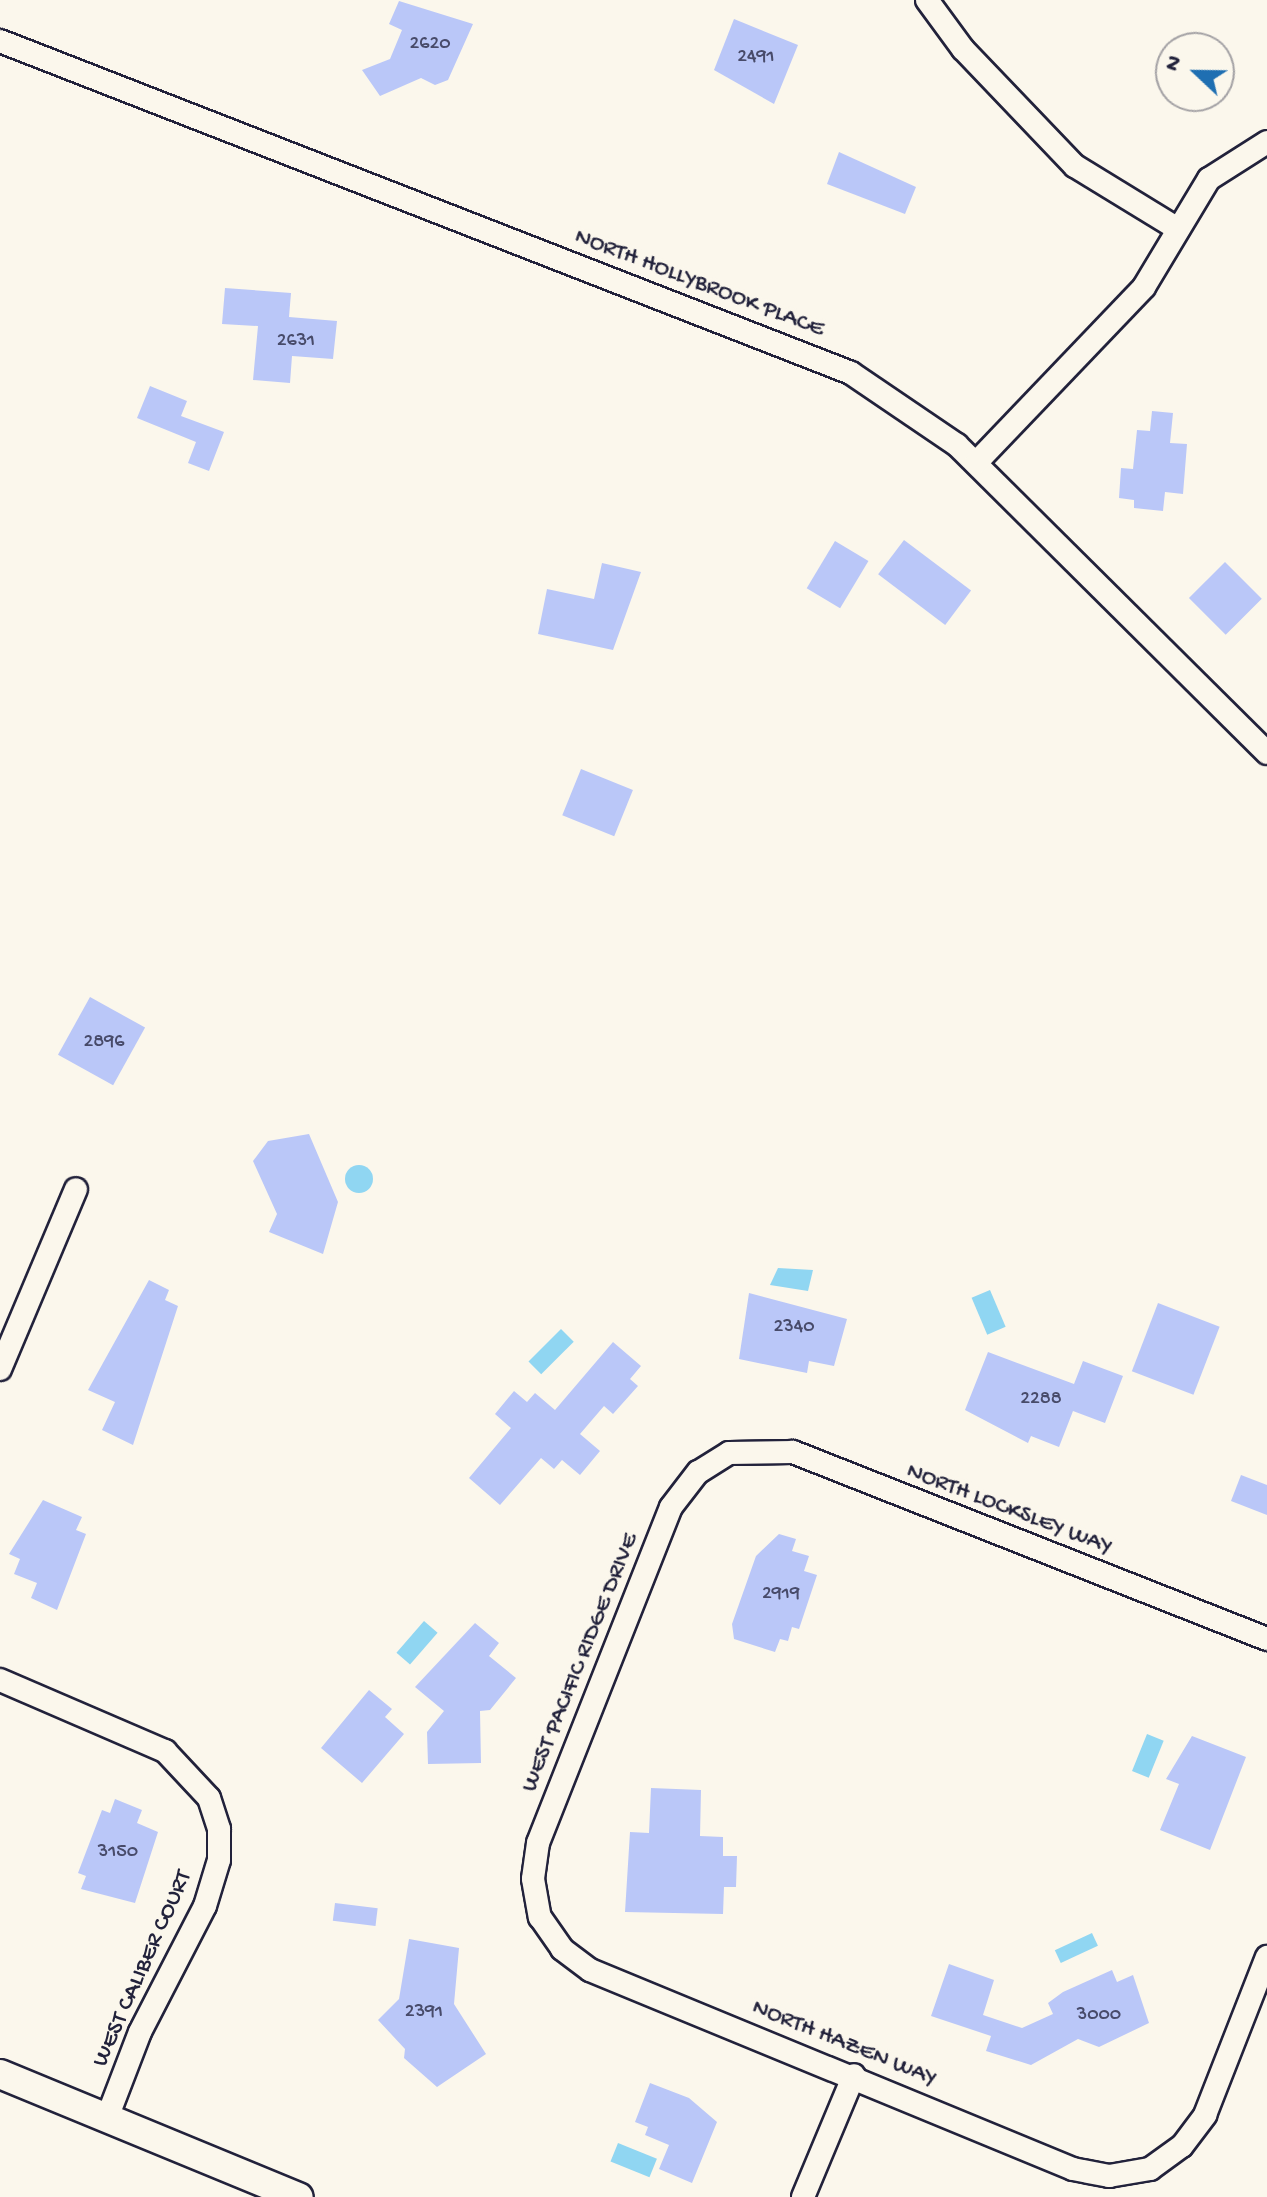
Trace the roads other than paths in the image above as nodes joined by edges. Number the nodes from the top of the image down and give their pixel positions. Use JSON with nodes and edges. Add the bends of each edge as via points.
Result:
{"nodes":[{"id":1,"x":927,"y":0,"type":"edge"},
{"id":2,"x":0,"y":41,"type":"edge"},
{"id":3,"x":1267,"y":142,"type":"edge"},
{"id":4,"x":1178,"y":229,"type":"junction"},
{"id":5,"x":976,"y":463,"type":"junction"},
{"id":6,"x":1267,"y":753,"type":"edge"},
{"id":7,"x":76,"y":1189,"type":"dead end"},
{"id":8,"x":0,"y":1369,"type":"edge"},
{"id":9,"x":729,"y":1453,"type":"joint"},
{"id":10,"x":1267,"y":1639,"type":"edge"},
{"id":11,"x":0,"y":1680,"type":"edge"},
{"id":12,"x":540,"y":1917,"type":"joint"},
{"id":13,"x":1267,"y":1957,"type":"edge"},
{"id":14,"x":0,"y":2074,"type":"edge"},
{"id":15,"x":854,"y":2075,"type":"junction"},
{"id":16,"x":107,"y":2118,"type":"junction"},
{"id":17,"x":299,"y":2197,"type":"edge"},
{"id":18,"x":803,"y":2197,"type":"edge"}],
"edges":[{"from":1,"to":4,"type":"street","via":[[1075,166]]},
{"from":2,"to":5,"type":"street","name":"NORTH HOLLYBROOK PLACE","via":[[803,352],[896,399]]},
{"from":3,"to":4,"type":"street","via":[[1209,179]]},
{"from":4,"to":5,"type":"street","via":[[1144,287]]},
{"from":5,"to":6,"type":"street","name":"NORTH HOLLYBROOK PLACE"},
{"from":7,"to":8,"type":"street"},
{"from":9,"to":10,"type":"street","name":"NORTH LOCKSLEY WAY","via":[[793,1452]]},
{"from":9,"to":12,"type":"street","name":"WEST PACIFIC RIDGE DRIVE","via":[[698,1472],[671,1507],[538,1843],[533,1879]]},
{"from":11,"to":16,"type":"street","name":"WEST CALIBER COURT","via":[[165,1751],[202,1789],[219,1829],[219,1860],[205,1906],[140,2032]]},
{"from":12,"to":15,"type":"street","name":"NORTH HAZEN WAY","via":[[562,1949],[590,1970]]},
{"from":13,"to":15,"type":"street","name":"NORTH HAZEN WAY","via":[[1205,2115],[1182,2146],[1150,2169],[1109,2176],[1073,2169]]},
{"from":14,"to":16,"type":"street"},
{"from":15,"to":18,"type":"street"},
{"from":16,"to":17,"type":"street"}]}
